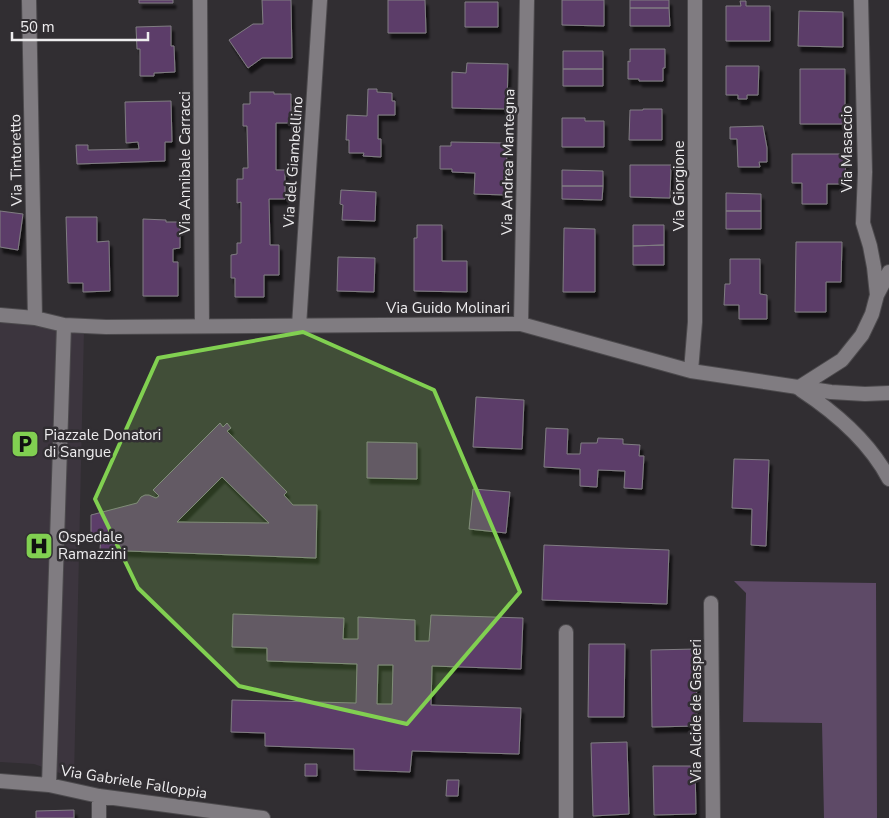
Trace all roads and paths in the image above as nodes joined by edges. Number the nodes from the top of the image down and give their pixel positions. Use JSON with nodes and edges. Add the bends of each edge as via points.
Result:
{"nodes":[{"id":1,"x":28,"y":0,"type":"edge"},
{"id":2,"x":200,"y":0,"type":"edge"},
{"id":3,"x":320,"y":0,"type":"edge"},
{"id":4,"x":527,"y":0,"type":"edge"},
{"id":5,"x":695,"y":0,"type":"edge"},
{"id":6,"x":861,"y":0,"type":"edge"},
{"id":7,"x":889,"y":272,"type":"edge"},
{"id":8,"x":877,"y":295,"type":"junction"},
{"id":9,"x":0,"y":315,"type":"edge"},
{"id":10,"x":35,"y":318,"type":"junction"},
{"id":11,"x":521,"y":324,"type":"junction"},
{"id":12,"x":64,"y":325,"type":"junction"},
{"id":13,"x":202,"y":326,"type":"junction"},
{"id":14,"x":299,"y":326,"type":"junction"},
{"id":15,"x":691,"y":371,"type":"junction"},
{"id":16,"x":798,"y":388,"type":"junction"},
{"id":17,"x":889,"y":392,"type":"edge"},
{"id":18,"x":889,"y":479,"type":"edge"},
{"id":19,"x":711,"y":603,"type":"dead end"},
{"id":20,"x":566,"y":632,"type":"dead end"},
{"id":21,"x":0,"y":781,"type":"edge"},
{"id":22,"x":50,"y":785,"type":"junction"},
{"id":23,"x":99,"y":796,"type":"junction"},
{"id":24,"x":99,"y":818,"type":"edge"},
{"id":25,"x":257,"y":818,"type":"edge"},
{"id":26,"x":566,"y":818,"type":"edge"},
{"id":27,"x":712,"y":818,"type":"edge"}],
"edges":[{"from":1,"to":10,"type":"street","name":"Via Tintoretto"},
{"from":2,"to":13,"type":"street","name":"Via Annibale Carracci"},
{"from":3,"to":14,"type":"street","name":"Via del Giambellino"},
{"from":4,"to":11,"type":"street","name":"Via Andrea Mantegna"},
{"from":5,"to":15,"type":"street","name":"Via Giorgione","via":[[695,322]]},
{"from":6,"to":8,"type":"street","name":"Via Masaccio","via":[[865,172],[862,223],[870,246]]},
{"from":7,"to":8,"type":"street"},
{"from":8,"to":16,"type":"street","via":[[862,335],[842,360]]},
{"from":9,"to":10,"type":"street","name":"Via Guido Molinari"},
{"from":10,"to":12,"type":"street","name":"Via Guido Molinari"},
{"from":11,"to":14,"type":"street","name":"Via Guido Molinari"},
{"from":11,"to":15,"type":"street","name":"Via Guido Molinari"},
{"from":12,"to":13,"type":"street","name":"Via Guido Molinari"},
{"from":12,"to":22,"type":"street"},
{"from":13,"to":14,"type":"street","name":"Via Guido Molinari"},
{"from":15,"to":16,"type":"street","name":"Via Guido Molinari"},
{"from":16,"to":17,"type":"street","name":"Via Guido Molinari","via":[[865,394]]},
{"from":16,"to":18,"type":"street","via":[[852,430],[873,453]]},
{"from":19,"to":27,"type":"street","name":"Via Alcide de Gasperi"},
{"from":20,"to":26,"type":"street"},
{"from":21,"to":22,"type":"street","name":"Via Gabriele Falloppia"},
{"from":22,"to":23,"type":"street","name":"Via Gabriele Falloppia"},
{"from":23,"to":24,"type":"street"},
{"from":23,"to":25,"type":"street","name":"Via Gabriele Falloppia"}]}
